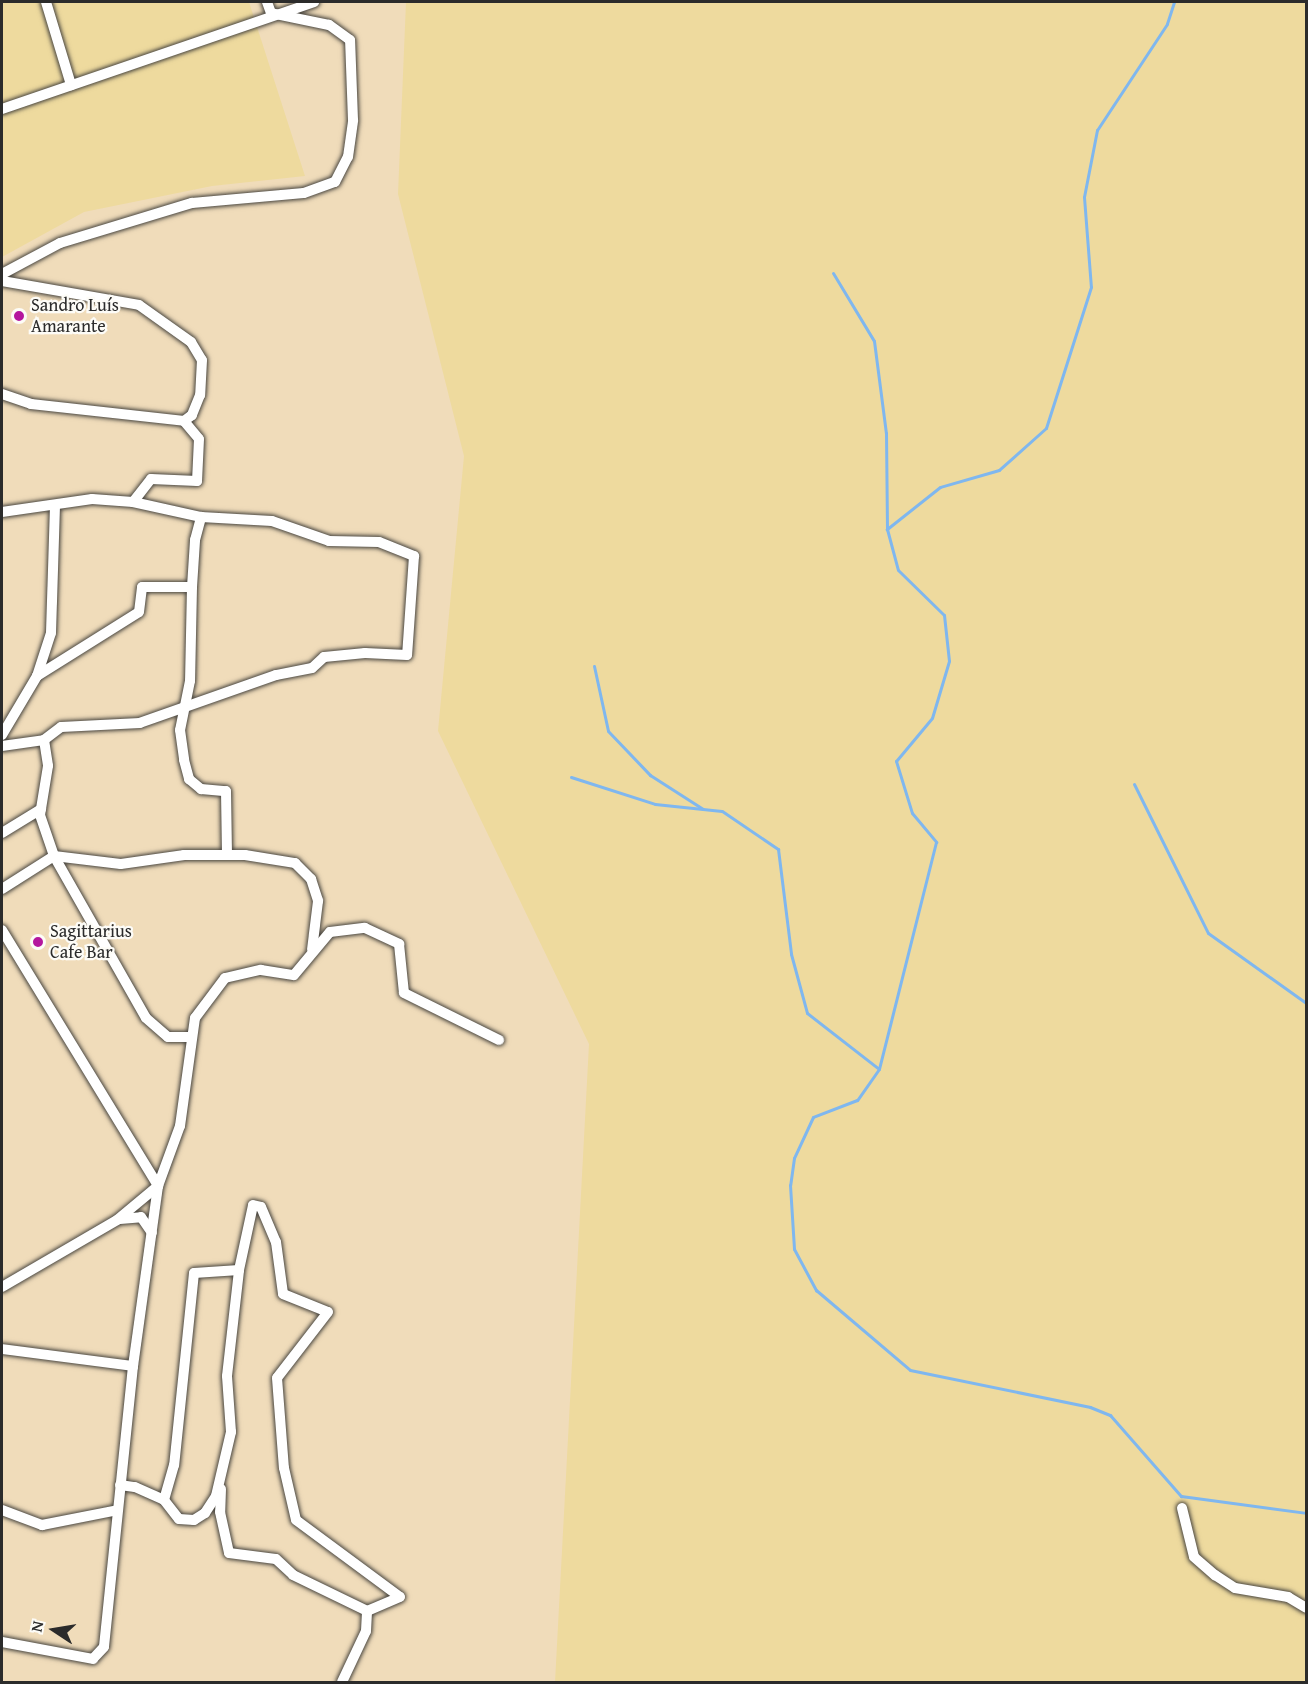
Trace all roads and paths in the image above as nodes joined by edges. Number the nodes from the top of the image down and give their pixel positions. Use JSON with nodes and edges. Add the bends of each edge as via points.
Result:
{"nodes":[{"id":1,"x":46,"y":2,"type":"edge"},
{"id":2,"x":267,"y":2,"type":"edge"},
{"id":3,"x":314,"y":2,"type":"edge"},
{"id":4,"x":272,"y":13,"type":"junction"},
{"id":5,"x":71,"y":85,"type":"junction"},
{"id":6,"x":2,"y":109,"type":"edge"},
{"id":7,"x":2,"y":274,"type":"edge"},
{"id":8,"x":2,"y":281,"type":"edge"},
{"id":9,"x":2,"y":394,"type":"edge"},
{"id":10,"x":184,"y":420,"type":"junction"},
{"id":11,"x":133,"y":502,"type":"junction"},
{"id":12,"x":55,"y":507,"type":"junction"},
{"id":13,"x":2,"y":512,"type":"edge"},
{"id":14,"x":201,"y":517,"type":"junction"},
{"id":15,"x":192,"y":587,"type":"junction"},
{"id":16,"x":37,"y":676,"type":"junction"},
{"id":17,"x":182,"y":709,"type":"junction"},
{"id":18,"x":2,"y":735,"type":"edge"},
{"id":19,"x":44,"y":740,"type":"junction"},
{"id":20,"x":2,"y":746,"type":"edge"},
{"id":21,"x":41,"y":809,"type":"junction"},
{"id":22,"x":2,"y":833,"type":"edge"},
{"id":23,"x":226,"y":855,"type":"junction"},
{"id":24,"x":54,"y":856,"type":"junction"},
{"id":25,"x":2,"y":889,"type":"edge"},
{"id":26,"x":2,"y":930,"type":"edge"},
{"id":27,"x":312,"y":950,"type":"junction"},
{"id":28,"x":192,"y":1036,"type":"junction"},
{"id":29,"x":499,"y":1040,"type":"dead end"},
{"id":30,"x":158,"y":1186,"type":"junction"},
{"id":31,"x":117,"y":1220,"type":"junction"},
{"id":32,"x":152,"y":1233,"type":"junction"},
{"id":33,"x":239,"y":1270,"type":"junction"},
{"id":34,"x":2,"y":1287,"type":"edge"},
{"id":35,"x":2,"y":1349,"type":"edge"},
{"id":36,"x":133,"y":1366,"type":"junction"},
{"id":37,"x":221,"y":1480,"type":"junction"},
{"id":38,"x":120,"y":1485,"type":"junction"},
{"id":39,"x":164,"y":1500,"type":"junction"},
{"id":40,"x":1182,"y":1508,"type":"dead end"},
{"id":41,"x":2,"y":1510,"type":"edge"},
{"id":42,"x":118,"y":1510,"type":"junction"},
{"id":43,"x":1306,"y":1608,"type":"edge"},
{"id":44,"x":367,"y":1611,"type":"junction"},
{"id":45,"x":2,"y":1642,"type":"edge"},
{"id":46,"x":342,"y":1683,"type":"edge"}],
"edges":[{"from":1,"to":5,"type":"street"},
{"from":2,"to":4,"type":"street"},
{"from":3,"to":4,"type":"street"},
{"from":4,"to":5,"type":"street"},
{"from":4,"to":7,"type":"street","via":[[329,26],[350,40],[353,120],[348,157],[334,182],[304,193],[192,202],[60,243]]},
{"from":5,"to":6,"type":"street"},
{"from":8,"to":10,"type":"street","via":[[139,305],[191,342],[202,360],[200,395],[192,415]]},
{"from":9,"to":10,"type":"street","via":[[31,404]]},
{"from":10,"to":11,"type":"street","via":[[199,439],[197,481],[151,479]]},
{"from":11,"to":12,"type":"street","via":[[92,499]]},
{"from":11,"to":14,"type":"street"},
{"from":12,"to":13,"type":"street"},
{"from":12,"to":16,"type":"street","via":[[51,633]]},
{"from":14,"to":15,"type":"street","via":[[195,540]]},
{"from":14,"to":17,"type":"street","via":[[272,521],[329,541],[379,542],[414,556],[406,655],[324,657],[312,668],[276,675]]},
{"from":15,"to":16,"type":"street","via":[[142,588],[139,612]]},
{"from":15,"to":17,"type":"street","via":[[190,681]]},
{"from":16,"to":18,"type":"street"},
{"from":17,"to":19,"type":"street","via":[[140,723],[61,727]]},
{"from":17,"to":23,"type":"street","via":[[180,730],[189,779],[201,789],[226,791]]},
{"from":19,"to":20,"type":"street"},
{"from":19,"to":21,"type":"street","via":[[48,766]]},
{"from":21,"to":22,"type":"street"},
{"from":21,"to":24,"type":"street"},
{"from":23,"to":24,"type":"street","via":[[184,855],[122,864]]},
{"from":23,"to":27,"type":"street","via":[[295,863],[311,879],[318,901]]},
{"from":24,"to":25,"type":"street"},
{"from":24,"to":28,"type":"street","via":[[146,1018],[168,1037]]},
{"from":26,"to":30,"type":"street"},
{"from":27,"to":28,"type":"street","via":[[294,975],[261,970],[225,978],[195,1018]]},
{"from":27,"to":29,"type":"street","via":[[330,932],[364,928],[399,944],[404,993]]},
{"from":28,"to":30,"type":"street","via":[[180,1126]]},
{"from":30,"to":31,"type":"street"},
{"from":30,"to":32,"type":"street"},
{"from":31,"to":32,"type":"street","via":[[132,1215],[141,1217]]},
{"from":31,"to":34,"type":"street"},
{"from":32,"to":36,"type":"street"},
{"from":33,"to":37,"type":"street","via":[[227,1376],[231,1431]]},
{"from":33,"to":39,"type":"street","via":[[194,1273],[174,1465]]},
{"from":33,"to":44,"type":"street","via":[[253,1205],[261,1207],[276,1242],[283,1294],[328,1312],[277,1378],[284,1468],[296,1520],[400,1597]]},
{"from":35,"to":36,"type":"street"},
{"from":36,"to":38,"type":"street"},
{"from":37,"to":39,"type":"street","via":[[205,1513],[194,1520],[179,1519]]},
{"from":37,"to":44,"type":"street","via":[[220,1512],[229,1553],[276,1559],[293,1575]]},
{"from":38,"to":39,"type":"street"},
{"from":38,"to":42,"type":"street"},
{"from":40,"to":43,"type":"street","via":[[1194,1557],[1215,1575],[1235,1588],[1288,1597]]},
{"from":41,"to":42,"type":"street","via":[[42,1525]]},
{"from":42,"to":45,"type":"street","via":[[108,1619],[100,1655],[93,1659]]},
{"from":44,"to":46,"type":"street","via":[[366,1631]]}]}
